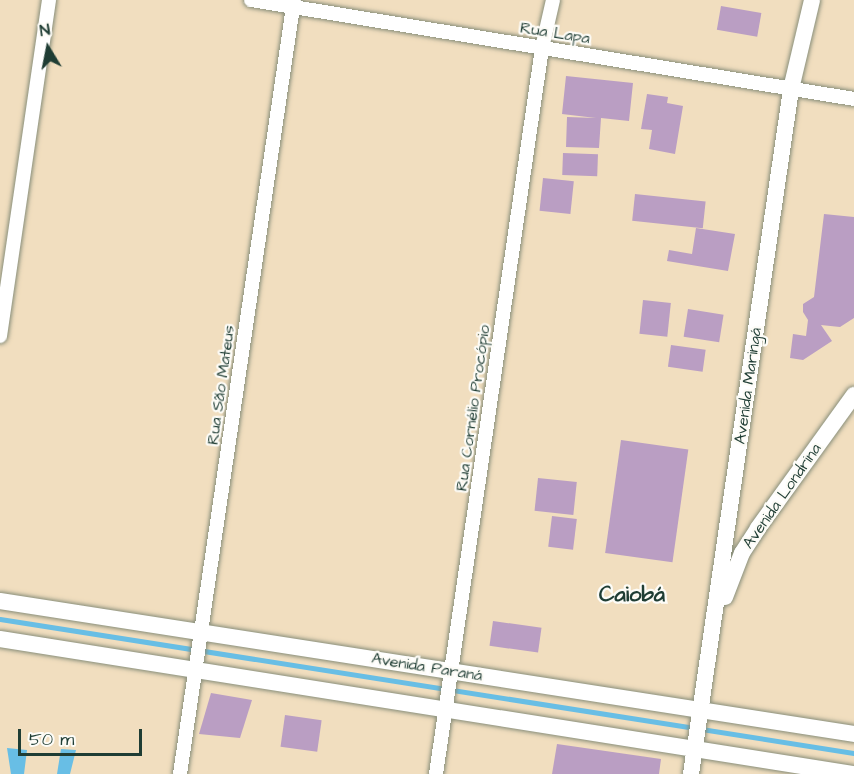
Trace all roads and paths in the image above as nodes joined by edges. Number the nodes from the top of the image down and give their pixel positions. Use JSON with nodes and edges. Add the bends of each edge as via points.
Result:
{"nodes":[{"id":1,"x":49,"y":0,"type":"edge"},
{"id":2,"x":251,"y":0,"type":"edge"},
{"id":3,"x":553,"y":0,"type":"edge"},
{"id":4,"x":812,"y":0,"type":"edge"},
{"id":5,"x":293,"y":3,"type":"edge"},
{"id":6,"x":542,"y":48,"type":"junction"},
{"id":7,"x":791,"y":88,"type":"junction"},
{"id":8,"x":854,"y":99,"type":"edge"},
{"id":9,"x":0,"y":336,"type":"edge"},
{"id":10,"x":854,"y":395,"type":"edge"},
{"id":11,"x":730,"y":511,"type":"junction"},
{"id":12,"x":758,"y":528,"type":"junction"},
{"id":13,"x":0,"y":601,"type":"edge"},
{"id":14,"x":201,"y":636,"type":"junction"},
{"id":15,"x":712,"y":638,"type":"junction"},
{"id":16,"x":0,"y":639,"type":"edge"},
{"id":17,"x":196,"y":665,"type":"junction"},
{"id":18,"x":451,"y":675,"type":"junction"},
{"id":19,"x":446,"y":706,"type":"junction"},
{"id":20,"x":700,"y":710,"type":"junction"},
{"id":21,"x":854,"y":734,"type":"edge"},
{"id":22,"x":695,"y":749,"type":"junction"},
{"id":23,"x":180,"y":774,"type":"edge"},
{"id":24,"x":436,"y":774,"type":"edge"},
{"id":25,"x":691,"y":774,"type":"edge"},
{"id":26,"x":852,"y":774,"type":"edge"}],
"edges":[{"from":1,"to":9,"type":"street"},
{"from":2,"to":5,"type":"street","name":"Rua Lapa"},
{"from":3,"to":6,"type":"street","name":"Rua Cornélio Procópio"},
{"from":4,"to":7,"type":"street","name":"Avenida Maringá"},
{"from":5,"to":6,"type":"street","name":"Rua Lapa"},
{"from":5,"to":14,"type":"street","name":"Rua São Mateus"},
{"from":6,"to":7,"type":"street","name":"Rua Lapa"},
{"from":6,"to":18,"type":"street","name":"Rua Cornélio Procópio"},
{"from":7,"to":8,"type":"street","name":"Rua Lapa"},
{"from":7,"to":11,"type":"street","name":"Avenida Maringá"},
{"from":10,"to":12,"type":"street","name":"Avenida Londrina"},
{"from":11,"to":12,"type":"street","via":[[740,526]]},
{"from":11,"to":15,"type":"street","name":"Avenida Maringá"},
{"from":12,"to":15,"type":"street","name":"Avenida Londrina","via":[[729,584]]},
{"from":13,"to":14,"type":"street","name":"Avenida Paraná"},
{"from":14,"to":17,"type":"street","name":"Rua São Mateus"},
{"from":14,"to":18,"type":"street","name":"Avenida Paraná"},
{"from":15,"to":20,"type":"street","name":"Avenida Maringá"},
{"from":16,"to":17,"type":"street"},
{"from":17,"to":19,"type":"street"},
{"from":17,"to":23,"type":"street","name":"Rua São Mateus"},
{"from":18,"to":19,"type":"street","name":"Rua Cornélio Procópio"},
{"from":18,"to":20,"type":"street","name":"Avenida Paraná"},
{"from":19,"to":22,"type":"street"},
{"from":19,"to":24,"type":"street","name":"Rua Cornélio Procópio"},
{"from":20,"to":21,"type":"street","name":"Avenida Paraná"},
{"from":20,"to":22,"type":"street","name":"Avenida Maringá"},
{"from":22,"to":25,"type":"street","name":"Avenida Maringá"},
{"from":22,"to":26,"type":"street"}]}
